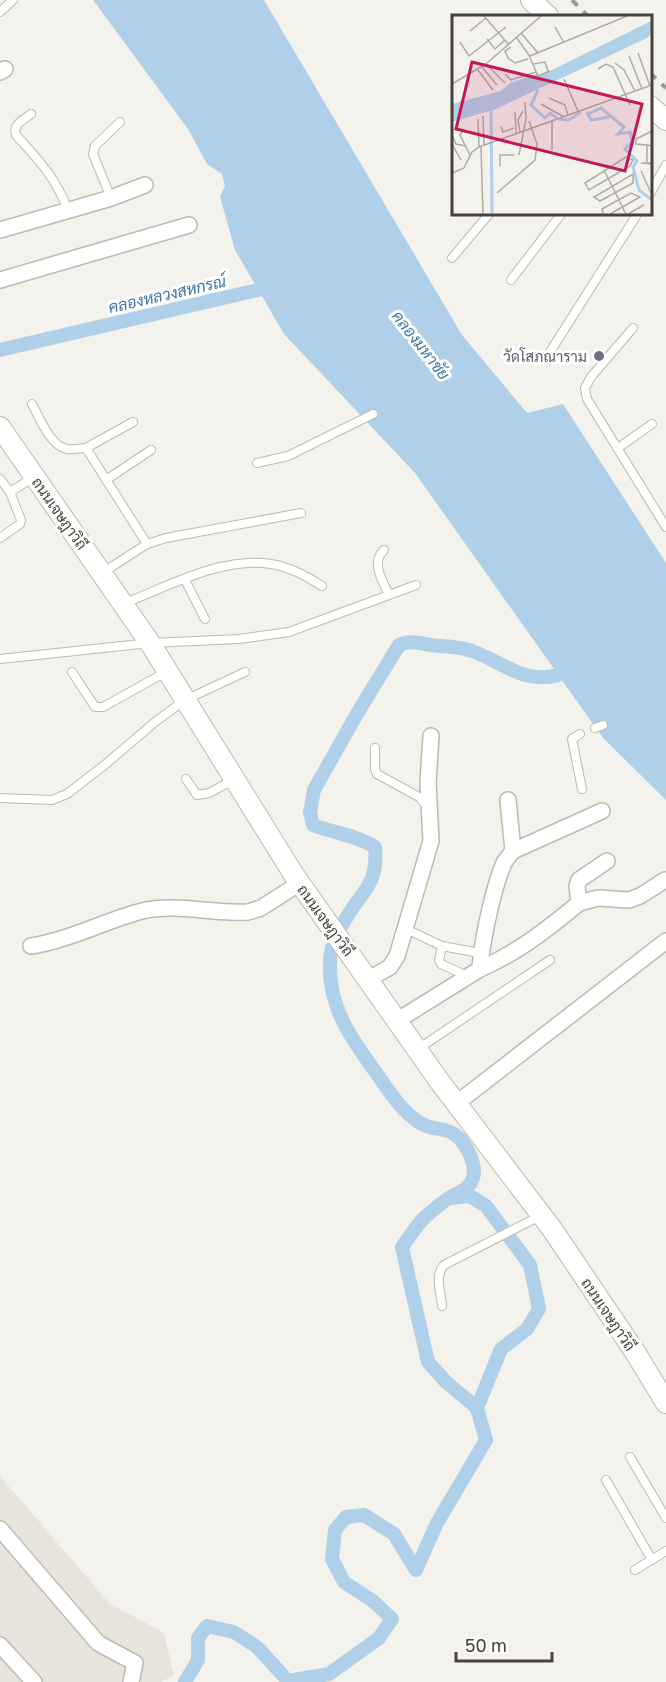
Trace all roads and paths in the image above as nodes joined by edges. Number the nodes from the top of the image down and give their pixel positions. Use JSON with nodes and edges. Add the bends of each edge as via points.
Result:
{"nodes":[{"id":1,"x":13,"y":0,"type":"edge"},
{"id":2,"x":0,"y":12,"type":"edge"},
{"id":3,"x":651,"y":107,"type":"edge"},
{"id":4,"x":31,"y":114,"type":"dead end"},
{"id":5,"x":666,"y":120,"type":"edge"},
{"id":6,"x":120,"y":122,"type":"dead end"},
{"id":7,"x":666,"y":165,"type":"edge"},
{"id":8,"x":145,"y":185,"type":"dead end"},
{"id":9,"x":651,"y":192,"type":"edge"},
{"id":10,"x":111,"y":198,"type":"junction"},
{"id":11,"x":68,"y":210,"type":"junction"},
{"id":12,"x":489,"y":214,"type":"edge"},
{"id":13,"x":561,"y":214,"type":"edge"},
{"id":14,"x":637,"y":214,"type":"edge"},
{"id":15,"x":189,"y":225,"type":"dead end"},
{"id":16,"x":0,"y":230,"type":"edge"},
{"id":17,"x":452,"y":258,"type":"dead end"},
{"id":18,"x":0,"y":280,"type":"edge"},
{"id":19,"x":511,"y":280,"type":"dead end"},
{"id":20,"x":633,"y":328,"type":"dead end"},
{"id":21,"x":550,"y":352,"type":"dead end"},
{"id":22,"x":32,"y":405,"type":"dead end"},
{"id":23,"x":373,"y":414,"type":"dead end"},
{"id":24,"x":134,"y":422,"type":"dead end"},
{"id":25,"x":652,"y":424,"type":"dead end"},
{"id":26,"x":6,"y":435,"type":"edge"},
{"id":27,"x":86,"y":448,"type":"junction"},
{"id":28,"x":618,"y":448,"type":"junction"},
{"id":29,"x":151,"y":450,"type":"dead end"},
{"id":30,"x":257,"y":463,"type":"dead end"},
{"id":31,"x":35,"y":477,"type":"junction"},
{"id":32,"x":0,"y":479,"type":"edge"},
{"id":33,"x":106,"y":480,"type":"junction"},
{"id":34,"x":10,"y":492,"type":"junction"},
{"id":35,"x":301,"y":513,"type":"dead end"},
{"id":36,"x":666,"y":527,"type":"edge"},
{"id":37,"x":0,"y":538,"type":"edge"},
{"id":38,"x":147,"y":544,"type":"junction"},
{"id":39,"x":384,"y":550,"type":"dead end"},
{"id":40,"x":102,"y":573,"type":"junction"},
{"id":41,"x":185,"y":580,"type":"junction"},
{"id":42,"x":416,"y":585,"type":"dead end"},
{"id":43,"x":322,"y":586,"type":"dead end"},
{"id":44,"x":389,"y":595,"type":"junction"},
{"id":45,"x":123,"y":604,"type":"junction"},
{"id":46,"x":205,"y":620,"type":"dead end"},
{"id":47,"x":150,"y":643,"type":"junction"},
{"id":48,"x":0,"y":659,"type":"edge"},
{"id":49,"x":167,"y":671,"type":"junction"},
{"id":50,"x":72,"y":672,"type":"dead end"},
{"id":51,"x":245,"y":672,"type":"dead end"},
{"id":52,"x":185,"y":700,"type":"junction"},
{"id":53,"x":580,"y":734,"type":"dead end"},
{"id":54,"x":431,"y":736,"type":"dead end"},
{"id":55,"x":375,"y":748,"type":"dead end"},
{"id":56,"x":186,"y":778,"type":"dead end"},
{"id":57,"x":234,"y":780,"type":"junction"},
{"id":58,"x":582,"y":789,"type":"dead end"},
{"id":59,"x":0,"y":798,"type":"edge"},
{"id":60,"x":508,"y":800,"type":"dead end"},
{"id":61,"x":429,"y":808,"type":"junction"},
{"id":62,"x":602,"y":811,"type":"dead end"},
{"id":63,"x":513,"y":851,"type":"junction"},
{"id":64,"x":607,"y":861,"type":"dead end"},
{"id":65,"x":665,"y":880,"type":"edge"},
{"id":66,"x":300,"y":884,"type":"junction"},
{"id":67,"x":579,"y":903,"type":"junction"},
{"id":68,"x":406,"y":929,"type":"junction"},
{"id":69,"x":666,"y":941,"type":"edge"},
{"id":70,"x":32,"y":946,"type":"dead end"},
{"id":71,"x":442,"y":946,"type":"junction"},
{"id":72,"x":474,"y":952,"type":"dead end"},
{"id":73,"x":550,"y":960,"type":"dead end"},
{"id":74,"x":473,"y":973,"type":"junction"},
{"id":75,"x":369,"y":979,"type":"junction"},
{"id":76,"x":398,"y":1020,"type":"junction"},
{"id":77,"x":418,"y":1049,"type":"junction"},
{"id":78,"x":457,"y":1103,"type":"junction"},
{"id":79,"x":541,"y":1215,"type":"junction"},
{"id":80,"x":442,"y":1306,"type":"dead end"},
{"id":81,"x":666,"y":1403,"type":"edge"},
{"id":82,"x":630,"y":1457,"type":"dead end"},
{"id":83,"x":606,"y":1480,"type":"dead end"},
{"id":84,"x":666,"y":1518,"type":"edge"},
{"id":85,"x":0,"y":1529,"type":"edge"},
{"id":86,"x":666,"y":1551,"type":"edge"},
{"id":87,"x":652,"y":1560,"type":"junction"},
{"id":88,"x":635,"y":1570,"type":"dead end"},
{"id":89,"x":0,"y":1645,"type":"edge"},
{"id":90,"x":34,"y":1682,"type":"edge"},
{"id":91,"x":131,"y":1682,"type":"edge"}],
"edges":[{"from":1,"to":2,"type":"lane"},
{"from":3,"to":5,"type":"street"},
{"from":4,"to":11,"type":"lane","via":[[14,130],[49,171]]},
{"from":6,"to":10,"type":"lane","via":[[95,146],[93,154]]},
{"from":7,"to":9,"type":"lane"},
{"from":8,"to":10,"type":"street"},
{"from":10,"to":11,"type":"street"},
{"from":11,"to":16,"type":"street"},
{"from":12,"to":17,"type":"lane"},
{"from":13,"to":19,"type":"lane"},
{"from":14,"to":21,"type":"lane"},
{"from":15,"to":18,"type":"street"},
{"from":20,"to":28,"type":"lane","via":[[585,388],[587,399]]},
{"from":22,"to":27,"type":"lane","via":[[59,446]]},
{"from":23,"to":30,"type":"lane","via":[[294,453]]},
{"from":24,"to":27,"type":"lane"},
{"from":25,"to":28,"type":"lane"},
{"from":26,"to":31,"type":"street","name":"ถนนเจษฎาวิถี"},
{"from":27,"to":33,"type":"lane"},
{"from":28,"to":36,"type":"lane"},
{"from":29,"to":33,"type":"lane"},
{"from":31,"to":34,"type":"lane"},
{"from":31,"to":40,"type":"street","name":"ถนนเจษฎาวิถี"},
{"from":32,"to":34,"type":"lane"},
{"from":33,"to":38,"type":"lane"},
{"from":34,"to":37,"type":"lane","via":[[21,520]]},
{"from":35,"to":38,"type":"lane"},
{"from":38,"to":40,"type":"lane"},
{"from":39,"to":44,"type":"lane","via":[[377,559],[377,567]]},
{"from":40,"to":45,"type":"street","name":"ถนนเจษฎาวิถี"},
{"from":41,"to":43,"type":"lane","via":[[218,567],[249,562],[273,564],[301,573]]},
{"from":41,"to":45,"type":"lane"},
{"from":41,"to":46,"type":"lane"},
{"from":42,"to":44,"type":"lane"},
{"from":44,"to":47,"type":"lane","via":[[290,632]]},
{"from":45,"to":47,"type":"street","name":"ถนนเจษฎาวิถี"},
{"from":47,"to":48,"type":"lane"},
{"from":47,"to":49,"type":"street","name":"ถนนเจษฎาวิถี"},
{"from":49,"to":50,"type":"lane","via":[[103,707],[95,707]]},
{"from":49,"to":52,"type":"street","name":"ถนนเจษฎาวิถี"},
{"from":51,"to":52,"type":"lane"},
{"from":52,"to":57,"type":"street","name":"ถนนเจษฎาวิถี"},
{"from":52,"to":59,"type":"lane","via":[[67,794],[52,800]]},
{"from":53,"to":58,"type":"lane","via":[[572,739]]},
{"from":54,"to":61,"type":"street"},
{"from":55,"to":61,"type":"lane","via":[[377,774],[418,797]]},
{"from":56,"to":57,"type":"lane","via":[[196,795]]},
{"from":57,"to":66,"type":"street","name":"ถนนเจษฎาวิถี"},
{"from":60,"to":63,"type":"street"},
{"from":61,"to":68,"type":"street","via":[[431,842]]},
{"from":62,"to":63,"type":"street"},
{"from":63,"to":74,"type":"street","via":[[505,861]]},
{"from":64,"to":67,"type":"street","via":[[579,880]]},
{"from":65,"to":67,"type":"street","via":[[629,900],[598,898]]},
{"from":66,"to":70,"type":"street","via":[[248,912],[142,911],[53,943]]},
{"from":66,"to":75,"type":"street","name":"ถนนเจษฎาวิถี"},
{"from":67,"to":74,"type":"street","via":[[506,958]]},
{"from":68,"to":71,"type":"lane"},
{"from":68,"to":75,"type":"street","via":[[398,956],[390,967]]},
{"from":69,"to":78,"type":"street"},
{"from":71,"to":72,"type":"lane"},
{"from":71,"to":74,"type":"lane","via":[[441,964]]},
{"from":73,"to":77,"type":"lane"},
{"from":74,"to":76,"type":"street"},
{"from":75,"to":76,"type":"street","name":"ถนนเจษฎาวิถี"},
{"from":76,"to":77,"type":"street","name":"ถนนเจษฎาวิถี"},
{"from":77,"to":78,"type":"street","name":"ถนนเจษฎาวิถี"},
{"from":78,"to":79,"type":"street","name":"ถนนเจษฎาวิถี"},
{"from":79,"to":80,"type":"lane","via":[[444,1265],[439,1278]]},
{"from":79,"to":81,"type":"street","name":"ถนนเจษฎาวิถี"},
{"from":82,"to":84,"type":"lane"},
{"from":83,"to":87,"type":"lane"},
{"from":85,"to":91,"type":"street","via":[[98,1643],[135,1663]]},
{"from":86,"to":87,"type":"lane"},
{"from":87,"to":88,"type":"lane"},
{"from":89,"to":90,"type":"street"}]}
